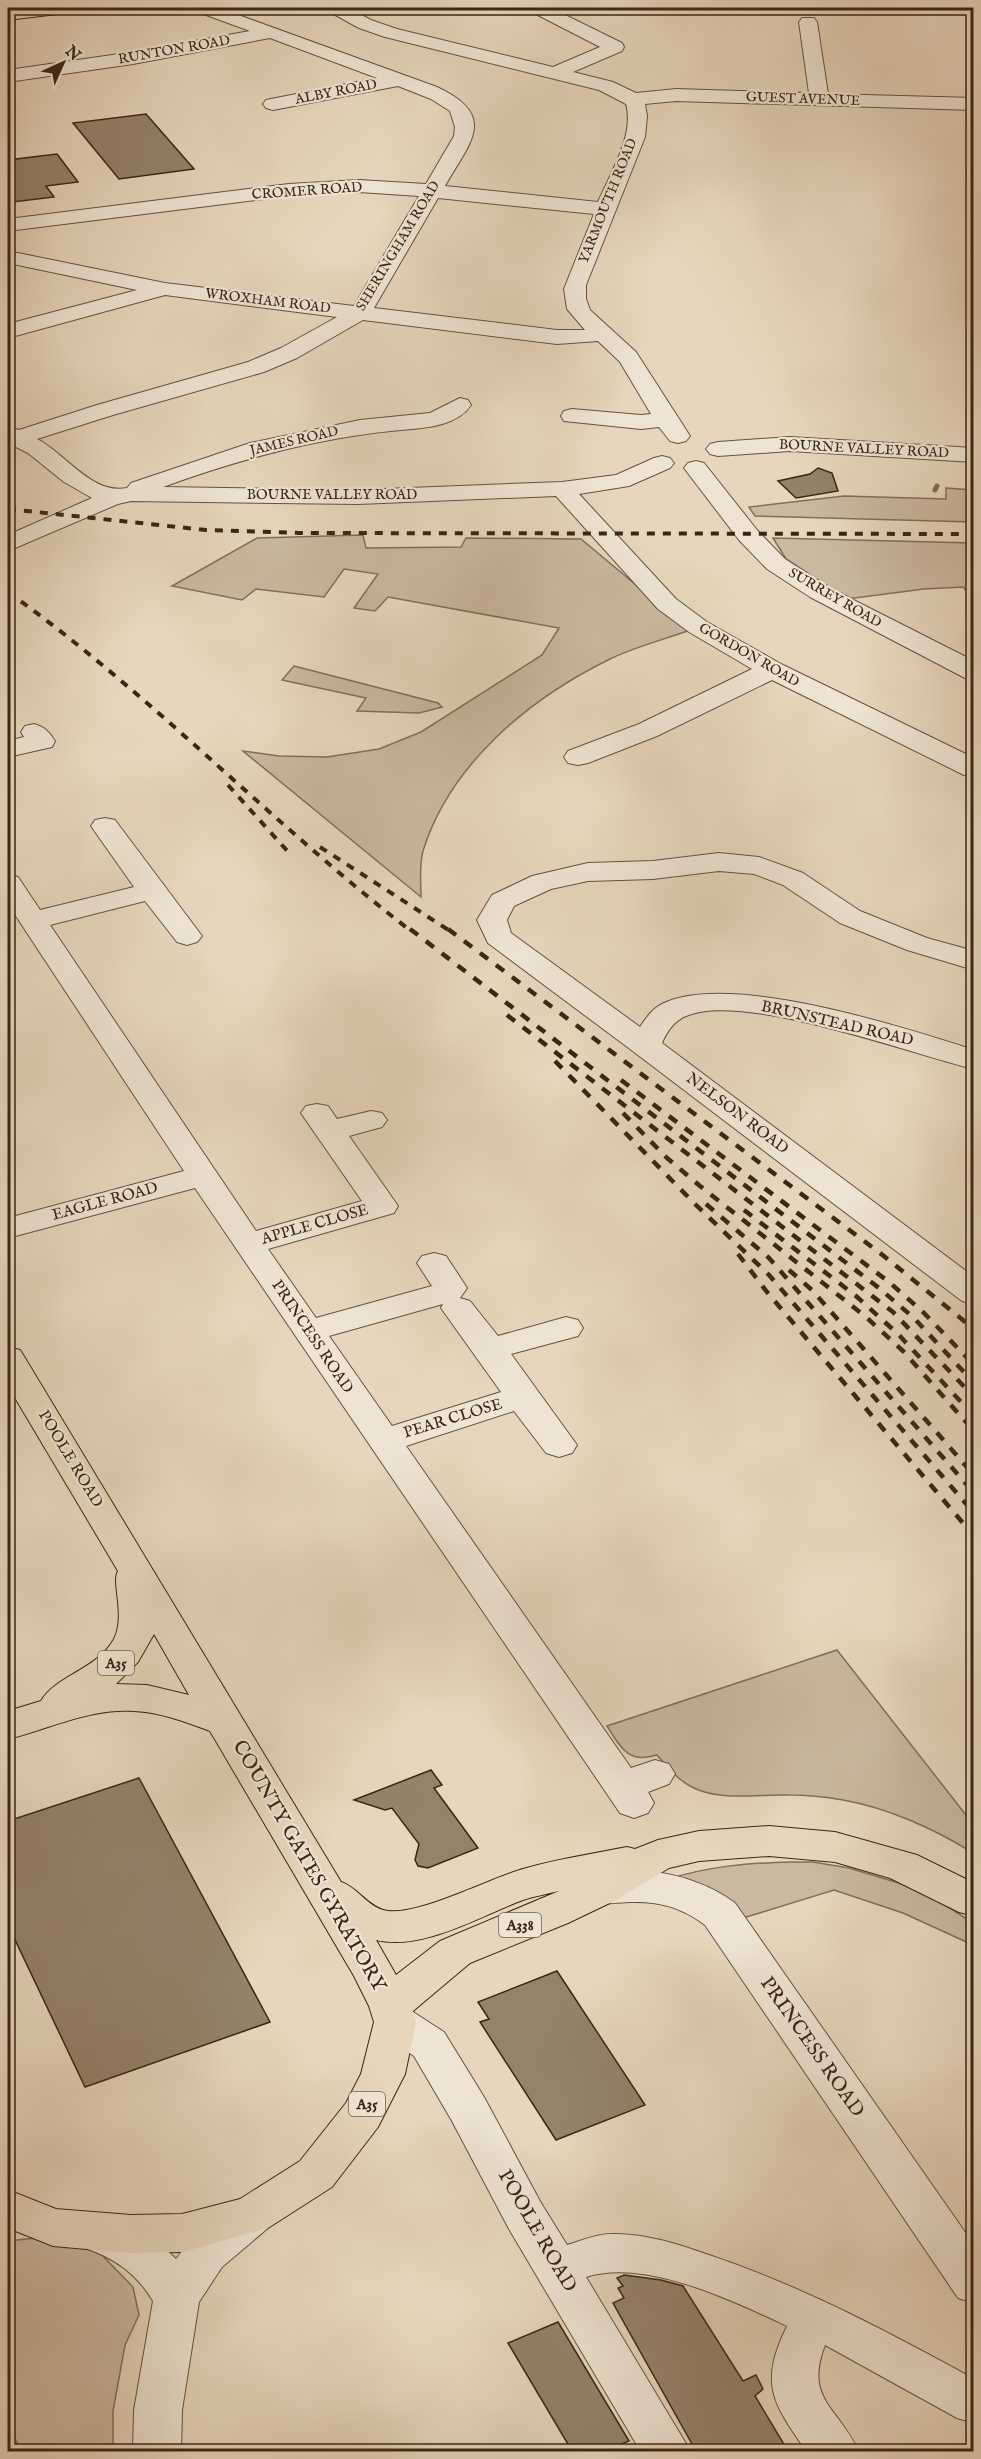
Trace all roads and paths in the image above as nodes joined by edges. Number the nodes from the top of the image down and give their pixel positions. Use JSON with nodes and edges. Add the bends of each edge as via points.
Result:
{"nodes":[{"id":1,"x":65,"y":8,"type":"edge"},
{"id":2,"x":204,"y":8,"type":"edge"},
{"id":3,"x":336,"y":8,"type":"edge"},
{"id":4,"x":538,"y":8,"type":"edge"},
{"id":5,"x":250,"y":12,"type":"dead end"},
{"id":6,"x":8,"y":15,"type":"edge"},
{"id":7,"x":229,"y":18,"type":"junction"},
{"id":8,"x":808,"y":22,"type":"dead end"},
{"id":9,"x":269,"y":33,"type":"junction"},
{"id":10,"x":391,"y":33,"type":"junction"},
{"id":11,"x":328,"y":55,"type":"junction"},
{"id":12,"x":555,"y":73,"type":"junction"},
{"id":13,"x":8,"y":76,"type":"edge"},
{"id":14,"x":399,"y":80,"type":"junction"},
{"id":15,"x":632,"y":99,"type":"junction"},
{"id":16,"x":819,"y":99,"type":"junction"},
{"id":17,"x":273,"y":104,"type":"dead end"},
{"id":18,"x":974,"y":104,"type":"edge"},
{"id":19,"x":430,"y":191,"type":"junction"},
{"id":20,"x":606,"y":209,"type":"junction"},
{"id":21,"x":8,"y":225,"type":"edge"},
{"id":22,"x":8,"y":257,"type":"edge"},
{"id":23,"x":165,"y":288,"type":"junction"},
{"id":24,"x":361,"y":312,"type":"junction"},
{"id":25,"x":8,"y":331,"type":"edge"},
{"id":26,"x":601,"y":334,"type":"junction"},
{"id":27,"x":460,"y":405,"type":"dead end"},
{"id":28,"x":572,"y":416,"type":"dead end"},
{"id":29,"x":671,"y":427,"type":"junction"},
{"id":30,"x":13,"y":436,"type":"edge"},
{"id":31,"x":718,"y":449,"type":"junction"},
{"id":32,"x":974,"y":455,"type":"edge"},
{"id":33,"x":662,"y":463,"type":"junction"},
{"id":34,"x":696,"y":468,"type":"junction"},
{"id":35,"x":561,"y":489,"type":"junction"},
{"id":36,"x":121,"y":496,"type":"junction"},
{"id":37,"x":8,"y":544,"type":"edge"},
{"id":38,"x":772,"y":670,"type":"junction"},
{"id":39,"x":974,"y":672,"type":"edge"},
{"id":40,"x":42,"y":742,"type":"dead end"},
{"id":41,"x":8,"y":749,"type":"edge"},
{"id":42,"x":578,"y":757,"type":"dead end"},
{"id":43,"x":974,"y":769,"type":"edge"},
{"id":44,"x":105,"y":826,"type":"dead end"},
{"id":45,"x":8,"y":884,"type":"edge"},
{"id":46,"x":152,"y":891,"type":"junction"},
{"id":47,"x":33,"y":920,"type":"junction"},
{"id":48,"x":187,"y":936,"type":"dead end"},
{"id":49,"x":974,"y":961,"type":"edge"},
{"id":50,"x":645,"y":1045,"type":"junction"},
{"id":51,"x":974,"y":1060,"type":"edge"},
{"id":52,"x":371,"y":1120,"type":"dead end"},
{"id":53,"x":203,"y":1176,"type":"junction"},
{"id":54,"x":8,"y":1228,"type":"edge"},
{"id":55,"x":248,"y":1244,"type":"junction"},
{"id":56,"x":434,"y":1263,"type":"dead end"},
{"id":57,"x":974,"y":1294,"type":"edge"},
{"id":58,"x":458,"y":1308,"type":"dead end"},
{"id":59,"x":566,"y":1328,"type":"dead end"},
{"id":60,"x":308,"y":1331,"type":"junction"},
{"id":61,"x":490,"y":1349,"type":"junction"},
{"id":62,"x":8,"y":1358,"type":"edge"},
{"id":63,"x":522,"y":1397,"type":"junction"},
{"id":64,"x":383,"y":1441,"type":"junction"},
{"id":65,"x":559,"y":1445,"type":"dead end"},
{"id":66,"x":131,"y":1561,"type":"junction"},
{"id":67,"x":225,"y":1722,"type":"junction"},
{"id":68,"x":16,"y":1723,"type":"edge"},
{"id":69,"x":637,"y":1788,"type":"dead end"},
{"id":70,"x":658,"y":1855,"type":"junction"},
{"id":71,"x":318,"y":1877,"type":"junction"},
{"id":72,"x":601,"y":1888,"type":"junction"},
{"id":73,"x":974,"y":1901,"type":"edge"},
{"id":74,"x":393,"y":2014,"type":"junction"},
{"id":75,"x":8,"y":2209,"type":"edge"},
{"id":76,"x":252,"y":2216,"type":"junction"},
{"id":77,"x":8,"y":2228,"type":"edge"},
{"id":78,"x":72,"y":2230,"type":"junction"},
{"id":79,"x":558,"y":2267,"type":"junction"},
{"id":80,"x":974,"y":2284,"type":"edge"},
{"id":81,"x":176,"y":2300,"type":"junction"},
{"id":82,"x":816,"y":2318,"type":"junction"},
{"id":83,"x":974,"y":2403,"type":"edge"},
{"id":84,"x":157,"y":2451,"type":"edge"},
{"id":85,"x":667,"y":2451,"type":"edge"},
{"id":86,"x":835,"y":2451,"type":"edge"}],
"edges":[{"from":1,"to":6,"type":"main road"},
{"from":2,"to":7,"type":"street","name":"SHERINGHAM ROAD"},
{"from":3,"to":10,"type":"street"},
{"from":4,"to":12,"type":"street","via":[[615,45]]},
{"from":5,"to":7,"type":"street"},
{"from":7,"to":9,"type":"street","name":"SHERINGHAM ROAD"},
{"from":8,"to":16,"type":"street"},
{"from":9,"to":11,"type":"street","name":"SHERINGHAM ROAD"},
{"from":9,"to":13,"type":"street","name":"RUNTON ROAD"},
{"from":10,"to":11,"type":"street"},
{"from":10,"to":12,"type":"street"},
{"from":11,"to":14,"type":"street","name":"SHERINGHAM ROAD"},
{"from":12,"to":15,"type":"street","via":[[606,86]]},
{"from":14,"to":17,"type":"street","name":"ALBY ROAD"},
{"from":14,"to":19,"type":"street","name":"SHERINGHAM ROAD","via":[[452,101],[463,112],[464,136]]},
{"from":15,"to":16,"type":"street","name":"GUEST AVENUE","via":[[676,95]]},
{"from":15,"to":20,"type":"street","name":"YARMOUTH ROAD","via":[[638,107],[639,119],[635,137]]},
{"from":16,"to":18,"type":"street","name":"GUEST AVENUE"},
{"from":19,"to":20,"type":"street","name":"CROMER ROAD"},
{"from":19,"to":21,"type":"street","name":"CROMER ROAD","via":[[359,186],[289,190]]},
{"from":19,"to":24,"type":"street","name":"SHERINGHAM ROAD"},
{"from":20,"to":26,"type":"street","name":"YARMOUTH ROAD","via":[[574,285],[577,306]]},
{"from":22,"to":23,"type":"street","name":"WROXHAM ROAD"},
{"from":23,"to":24,"type":"street","name":"WROXHAM ROAD"},
{"from":23,"to":25,"type":"street"},
{"from":24,"to":26,"type":"street","name":"WROXHAM ROAD","via":[[563,337]]},
{"from":24,"to":30,"type":"street","name":"SHERINGHAM ROAD","via":[[266,364]]},
{"from":26,"to":29,"type":"street","name":"YARMOUTH ROAD","via":[[626,355]]},
{"from":27,"to":36,"type":"street","name":"JAMES ROAD","via":[[436,419],[360,427],[258,448]]},
{"from":28,"to":29,"type":"street","via":[[633,442]]},
{"from":29,"to":31,"type":"street"},
{"from":29,"to":33,"type":"street","via":[[655,451],[655,458]]},
{"from":30,"to":36,"type":"street","via":[[46,455],[72,477]]},
{"from":31,"to":32,"type":"street","name":"BOURNE VALLEY ROAD","via":[[790,444]]},
{"from":31,"to":34,"type":"street","via":[[714,459]]},
{"from":33,"to":34,"type":"street"},
{"from":33,"to":35,"type":"street","name":"BOURNE VALLEY ROAD","via":[[621,481]]},
{"from":34,"to":39,"type":"street","name":"SURREY ROAD","via":[[776,564],[819,592]]},
{"from":35,"to":36,"type":"street","name":"BOURNE VALLEY ROAD","via":[[358,497]]},
{"from":35,"to":38,"type":"street","name":"GORDON ROAD","via":[[667,604]]},
{"from":36,"to":37,"type":"street","name":"BOURNE VALLEY ROAD"},
{"from":38,"to":42,"type":"street","via":[[648,730]]},
{"from":38,"to":43,"type":"street","name":"GORDON ROAD"},
{"from":40,"to":41,"type":"street"},
{"from":44,"to":46,"type":"street"},
{"from":45,"to":47,"type":"street","name":"PRINCESS ROAD"},
{"from":46,"to":47,"type":"street"},
{"from":46,"to":48,"type":"street"},
{"from":47,"to":53,"type":"street","name":"PRINCESS ROAD"},
{"from":49,"to":50,"type":"street","name":"NELSON ROAD","via":[[917,944],[850,917],[793,879],[759,866],[719,862],[588,872],[542,882],[502,901],[492,920],[498,937]]},
{"from":50,"to":51,"type":"street","name":"BRUNSTEAD ROAD","via":[[656,1023],[681,1008],[725,1003],[774,1006],[905,1038]]},
{"from":50,"to":57,"type":"street","name":"NELSON ROAD"},
{"from":52,"to":55,"type":"street","name":"APPLE CLOSE","via":[[323,1122],[390,1215]]},
{"from":53,"to":54,"type":"street","name":"EAGLE ROAD"},
{"from":53,"to":55,"type":"street","name":"PRINCESS ROAD"},
{"from":55,"to":60,"type":"street","name":"PRINCESS ROAD"},
{"from":56,"to":60,"type":"street","via":[[450,1288],[446,1293]]},
{"from":58,"to":61,"type":"street","name":"PEAR CLOSE"},
{"from":59,"to":61,"type":"street"},
{"from":60,"to":64,"type":"street","name":"PRINCESS ROAD"},
{"from":61,"to":63,"type":"street","name":"PEAR CLOSE"},
{"from":62,"to":66,"type":"main road","name":"POOLE ROAD","number":"A35"},
{"from":63,"to":64,"type":"street","name":"PEAR CLOSE"},
{"from":63,"to":65,"type":"street","name":"PEAR CLOSE"},
{"from":64,"to":69,"type":"street","name":"PRINCESS ROAD"},
{"from":66,"to":67,"type":"main road","name":"POOLE ROAD","number":"A35"},
{"from":66,"to":68,"type":"main road","name":"POOLE ROAD","number":"A35","via":[[139,1610],[133,1637],[118,1662],[73,1694]]},
{"from":67,"to":68,"type":"main road","name":"COUNTY GATES GYRATORY","number":"A35","via":[[134,1697],[109,1698]]},
{"from":67,"to":71,"type":"main road","name":"COUNTY GATES GYRATORY","number":"A35"},
{"from":70,"to":71,"type":"main road","number":"A338","via":[[523,1885],[414,1924],[391,1927],[365,1921],[348,1911]]},
{"from":70,"to":72,"type":"main road","number":"A338"},
{"from":70,"to":73,"type":"main road","number":"A338","via":[[733,1842],[802,1842],[903,1866]]},
{"from":71,"to":74,"type":"main road","name":"COUNTY GATES GYRATORY","number":"A35","via":[[373,1971]]},
{"from":72,"to":74,"type":"main road","number":"A338","via":[[455,1952],[422,1977]]},
{"from":72,"to":80,"type":"street","name":"PRINCESS ROAD","via":[[642,1884],[686,1894],[720,1914]]},
{"from":74,"to":76,"type":"main road","number":"A35","via":[[383,2074],[362,2115],[316,2174]]},
{"from":74,"to":79,"type":"street","name":"POOLE ROAD","via":[[429,2044],[525,2216]]},
{"from":75,"to":78,"type":"main road","number":"A35"},
{"from":76,"to":78,"type":"main road","number":"A35","via":[[182,2233]]},
{"from":76,"to":81,"type":"street","via":[[206,2254]]},
{"from":77,"to":78,"type":"main road"},
{"from":78,"to":81,"type":"street","via":[[130,2245],[152,2262]]},
{"from":79,"to":82,"type":"street","via":[[607,2252],[645,2254],[731,2280]]},
{"from":79,"to":85,"type":"street","name":"POOLE ROAD"},
{"from":81,"to":84,"type":"street","via":[[158,2410]]},
{"from":82,"to":83,"type":"street"},
{"from":82,"to":86,"type":"street","via":[[804,2338],[794,2377],[796,2393]]}]}
